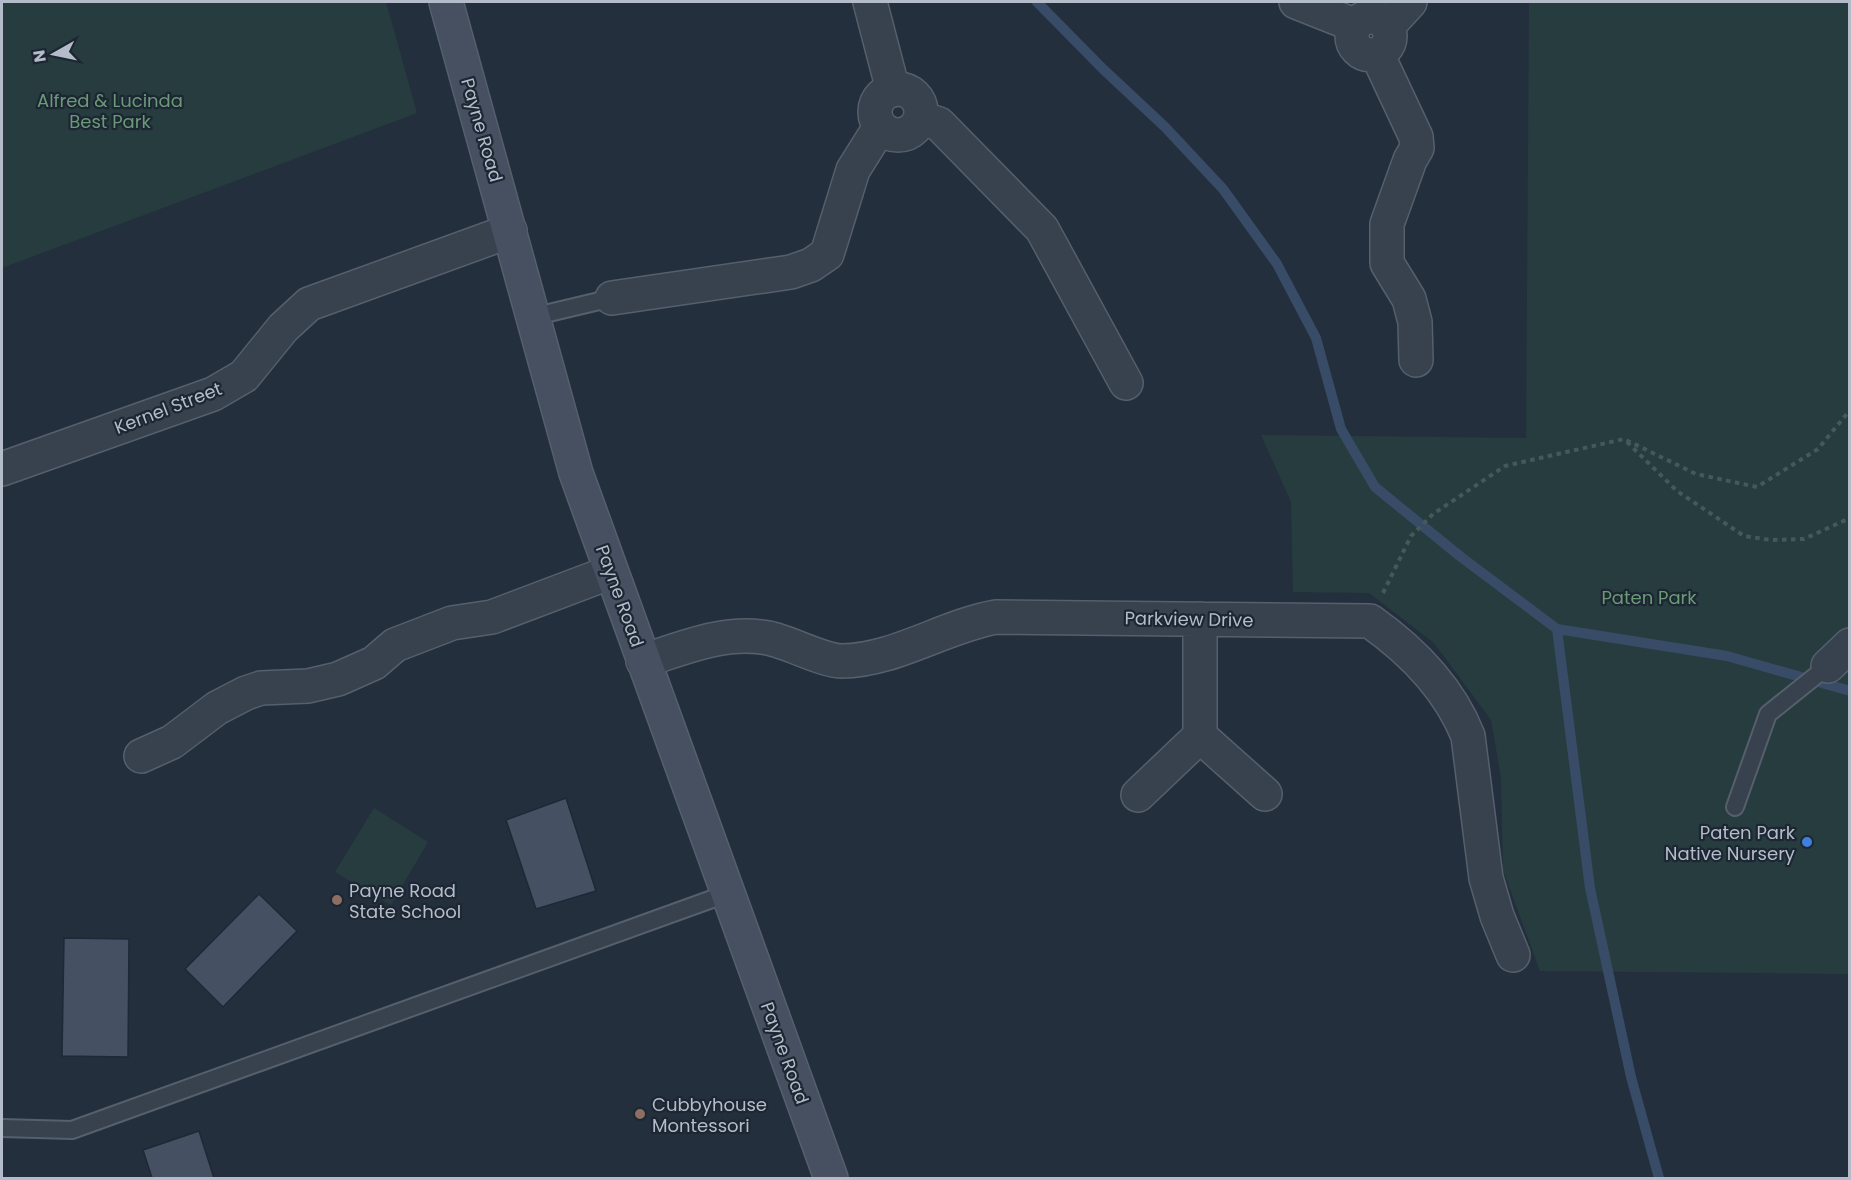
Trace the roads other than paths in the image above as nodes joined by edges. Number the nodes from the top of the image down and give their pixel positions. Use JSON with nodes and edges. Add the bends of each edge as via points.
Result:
{"nodes":[{"id":1,"x":446,"y":2,"type":"edge"},
{"id":2,"x":870,"y":2,"type":"edge"},
{"id":3,"x":1296,"y":2,"type":"edge"},
{"id":4,"x":1410,"y":2,"type":"edge"},
{"id":5,"x":1382,"y":40,"type":"junction"},
{"id":6,"x":893,"y":90,"type":"junction"},
{"id":7,"x":921,"y":118,"type":"junction"},
{"id":8,"x":880,"y":127,"type":"junction"},
{"id":9,"x":510,"y":231,"type":"junction"},
{"id":10,"x":612,"y":298,"type":"joint"},
{"id":11,"x":532,"y":317,"type":"junction"},
{"id":12,"x":1416,"y":360,"type":"dead end"},
{"id":13,"x":1126,"y":383,"type":"dead end"},
{"id":14,"x":2,"y":469,"type":"edge"},
{"id":15,"x":611,"y":572,"type":"junction"},
{"id":16,"x":1200,"y":619,"type":"junction"},
{"id":17,"x":1839,"y":656,"type":"edge"},
{"id":18,"x":643,"y":662,"type":"junction"},
{"id":19,"x":1200,"y":736,"type":"junction"},
{"id":20,"x":141,"y":756,"type":"dead end"},
{"id":21,"x":1265,"y":794,"type":"dead end"},
{"id":22,"x":1138,"y":795,"type":"dead end"},
{"id":23,"x":1735,"y":807,"type":"dead end"},
{"id":24,"x":726,"y":894,"type":"junction"},
{"id":25,"x":1513,"y":955,"type":"dead end"},
{"id":26,"x":2,"y":1128,"type":"edge"},
{"id":27,"x":831,"y":1179,"type":"edge"}],
"edges":[{"from":1,"to":9,"type":"main road","name":"Payne Road"},
{"from":2,"to":6,"type":"street"},
{"from":3,"to":5,"type":"street","via":[[1354,25],[1371,16],[1383,21]]},
{"from":4,"to":5,"type":"street"},
{"from":5,"to":12,"type":"street","via":[[1416,136],[1417,148],[1387,224],[1388,262],[1409,299],[1415,322]]},
{"from":6,"to":7,"type":"street","via":[[908,91],[914,96]]},
{"from":6,"to":8,"type":"street","via":[[885,93],[876,105]]},
{"from":7,"to":8,"type":"street","via":[[907,134],[892,135]]},
{"from":7,"to":13,"type":"street","via":[[939,124],[1042,230]]},
{"from":8,"to":10,"type":"street","via":[[853,170],[827,254],[811,266]]},
{"from":9,"to":11,"type":"main road","name":"Payne Road"},
{"from":9,"to":14,"type":"street","name":"Kernel Street","via":[[309,304],[283,328],[244,376],[213,394]]},
{"from":10,"to":11,"type":"lane"},
{"from":11,"to":15,"type":"main road","name":"Payne Road","via":[[576,473]]},
{"from":15,"to":18,"type":"main road","name":"Payne Road"},
{"from":15,"to":20,"type":"street","via":[[492,617],[442,627],[395,645],[359,671],[331,681],[246,693],[172,742]]},
{"from":16,"to":18,"type":"street","name":"Parkview Drive","via":[[996,617],[971,622],[871,658],[840,661],[767,638],[726,637]]},
{"from":16,"to":19,"type":"street"},
{"from":16,"to":25,"type":"street","name":"Parkview Drive","via":[[1370,621],[1423,666],[1468,736],[1486,878]]},
{"from":17,"to":23,"type":"lane","via":[[1768,714]]},
{"from":18,"to":24,"type":"main road","name":"Payne Road"},
{"from":19,"to":21,"type":"street"},
{"from":19,"to":22,"type":"street"},
{"from":24,"to":26,"type":"lane","via":[[72,1130]]},
{"from":24,"to":27,"type":"main road","name":"Payne Road"}]}
